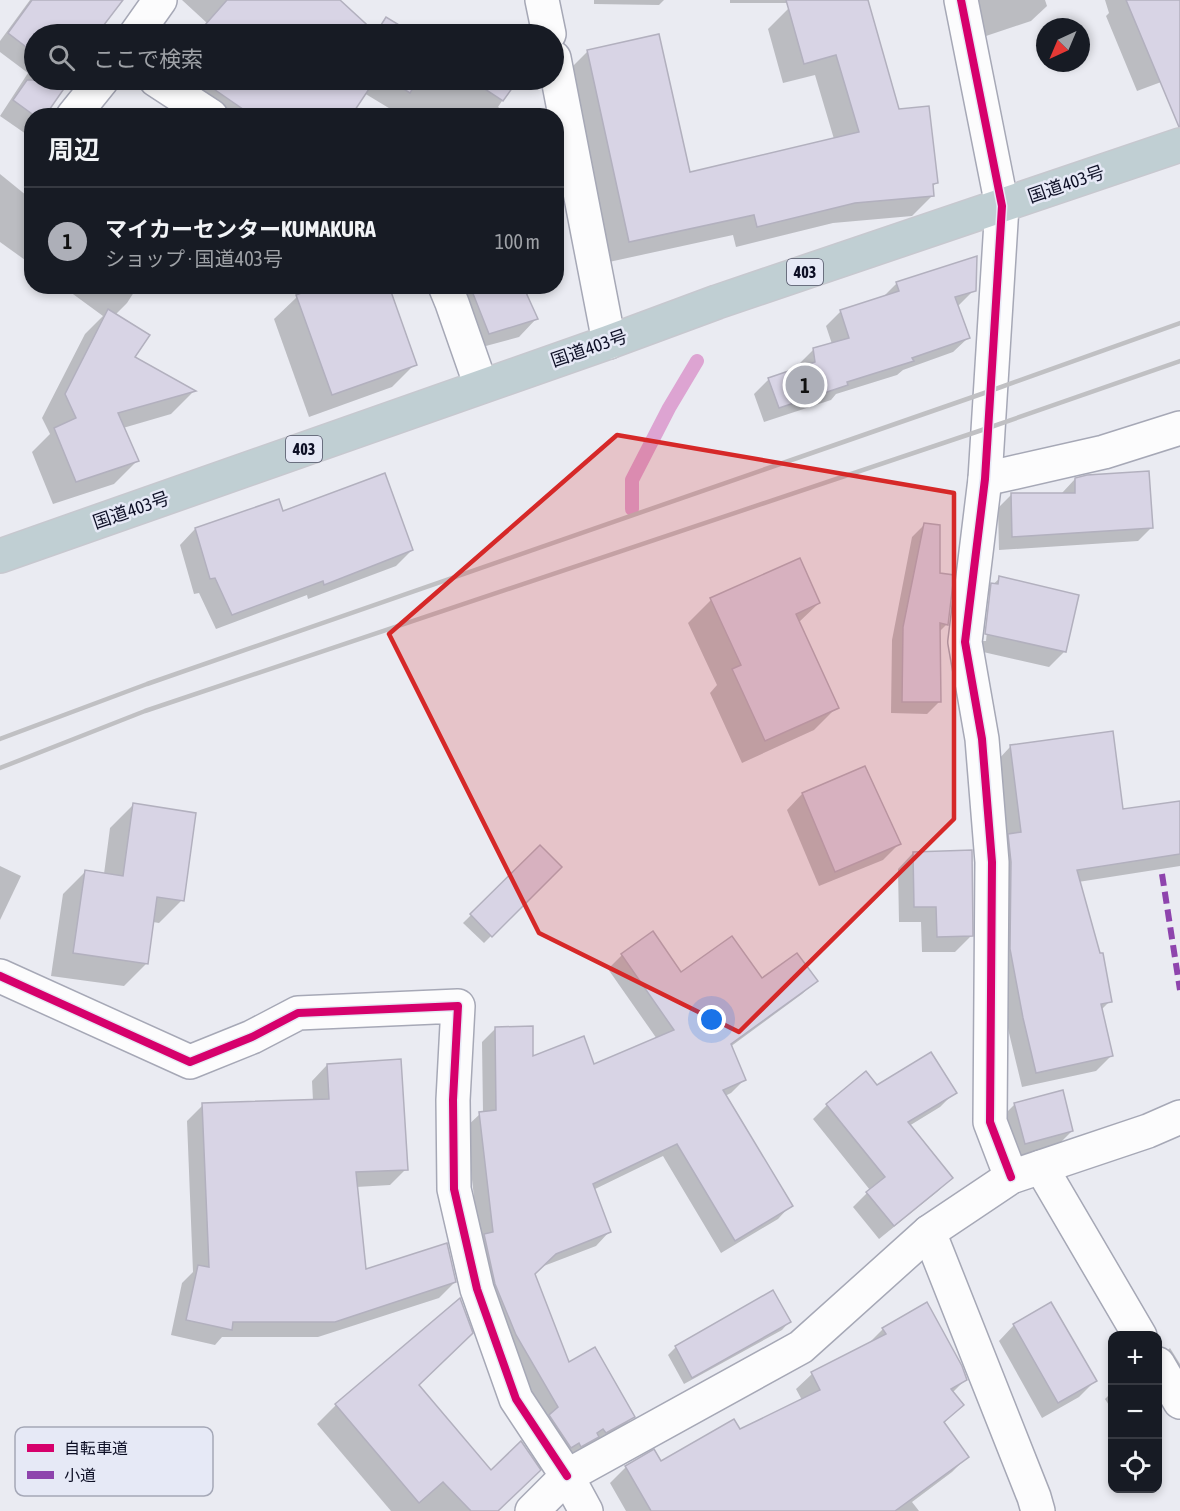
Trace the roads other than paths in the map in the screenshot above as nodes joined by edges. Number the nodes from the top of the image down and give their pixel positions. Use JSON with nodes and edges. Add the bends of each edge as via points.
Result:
{"nodes":[{"id":1,"x":160,"y":0,"type":"edge"},
{"id":2,"x":542,"y":0,"type":"edge"},
{"id":3,"x":961,"y":0,"type":"edge"},
{"id":4,"x":143,"y":24,"type":"edge"},
{"id":5,"x":547,"y":24,"type":"edge"},
{"id":6,"x":94,"y":90,"type":"edge"},
{"id":7,"x":171,"y":90,"type":"edge"},
{"id":8,"x":560,"y":90,"type":"edge"},
{"id":9,"x":79,"y":108,"type":"edge"},
{"id":10,"x":199,"y":108,"type":"edge"},
{"id":11,"x":564,"y":108,"type":"edge"},
{"id":12,"x":564,"y":110,"type":"edge"},
{"id":13,"x":1180,"y":146,"type":"edge"},
{"id":14,"x":1002,"y":206,"type":"junction"},
{"id":15,"x":448,"y":294,"type":"edge"},
{"id":16,"x":609,"y":342,"type":"junction"},
{"id":17,"x":481,"y":386,"type":"junction"},
{"id":18,"x":1180,"y":428,"type":"edge"},
{"id":19,"x":985,"y":479,"type":"junction"},
{"id":20,"x":0,"y":556,"type":"edge"},
{"id":21,"x":0,"y":976,"type":"edge"},
{"id":22,"x":1180,"y":1117,"type":"edge"},
{"id":23,"x":1026,"y":1172,"type":"junction"},
{"id":24,"x":929,"y":1232,"type":"junction"},
{"id":25,"x":1137,"y":1331,"type":"edge"},
{"id":26,"x":1162,"y":1371,"type":"edge"},
{"id":27,"x":1180,"y":1402,"type":"edge"},
{"id":28,"x":567,"y":1476,"type":"junction"},
{"id":29,"x":532,"y":1511,"type":"edge"},
{"id":30,"x":586,"y":1511,"type":"edge"},
{"id":31,"x":1038,"y":1511,"type":"edge"}],
"edges":[{"from":1,"to":4,"type":"street"},
{"from":2,"to":5,"type":"street"},
{"from":3,"to":14,"type":"street"},
{"from":6,"to":9,"type":"street"},
{"from":7,"to":10,"type":"street"},
{"from":8,"to":11,"type":"street"},
{"from":12,"to":16,"type":"street"},
{"from":13,"to":14,"type":"highway","name":"国道403号","number":"403"},
{"from":14,"to":16,"type":"highway","name":"国道403号","number":"403"},
{"from":14,"to":19,"type":"street"},
{"from":15,"to":17,"type":"street"},
{"from":16,"to":17,"type":"highway","name":"国道403号","number":"403"},
{"from":17,"to":20,"type":"highway","name":"国道403号","number":"403"},
{"from":18,"to":19,"type":"street","via":[[1104,452]]},
{"from":19,"to":23,"type":"street","via":[[965,642],[982,739],[992,862],[990,1122]]},
{"from":21,"to":28,"type":"street","via":[[190,1062],[298,1013],[458,1006],[454,1189],[477,1289],[516,1399]]},
{"from":22,"to":23,"type":"street"},
{"from":23,"to":24,"type":"street"},
{"from":23,"to":25,"type":"street"},
{"from":24,"to":28,"type":"street","via":[[801,1347]]},
{"from":24,"to":31,"type":"street"},
{"from":26,"to":27,"type":"street"},
{"from":28,"to":29,"type":"street"},
{"from":28,"to":30,"type":"street"}]}
